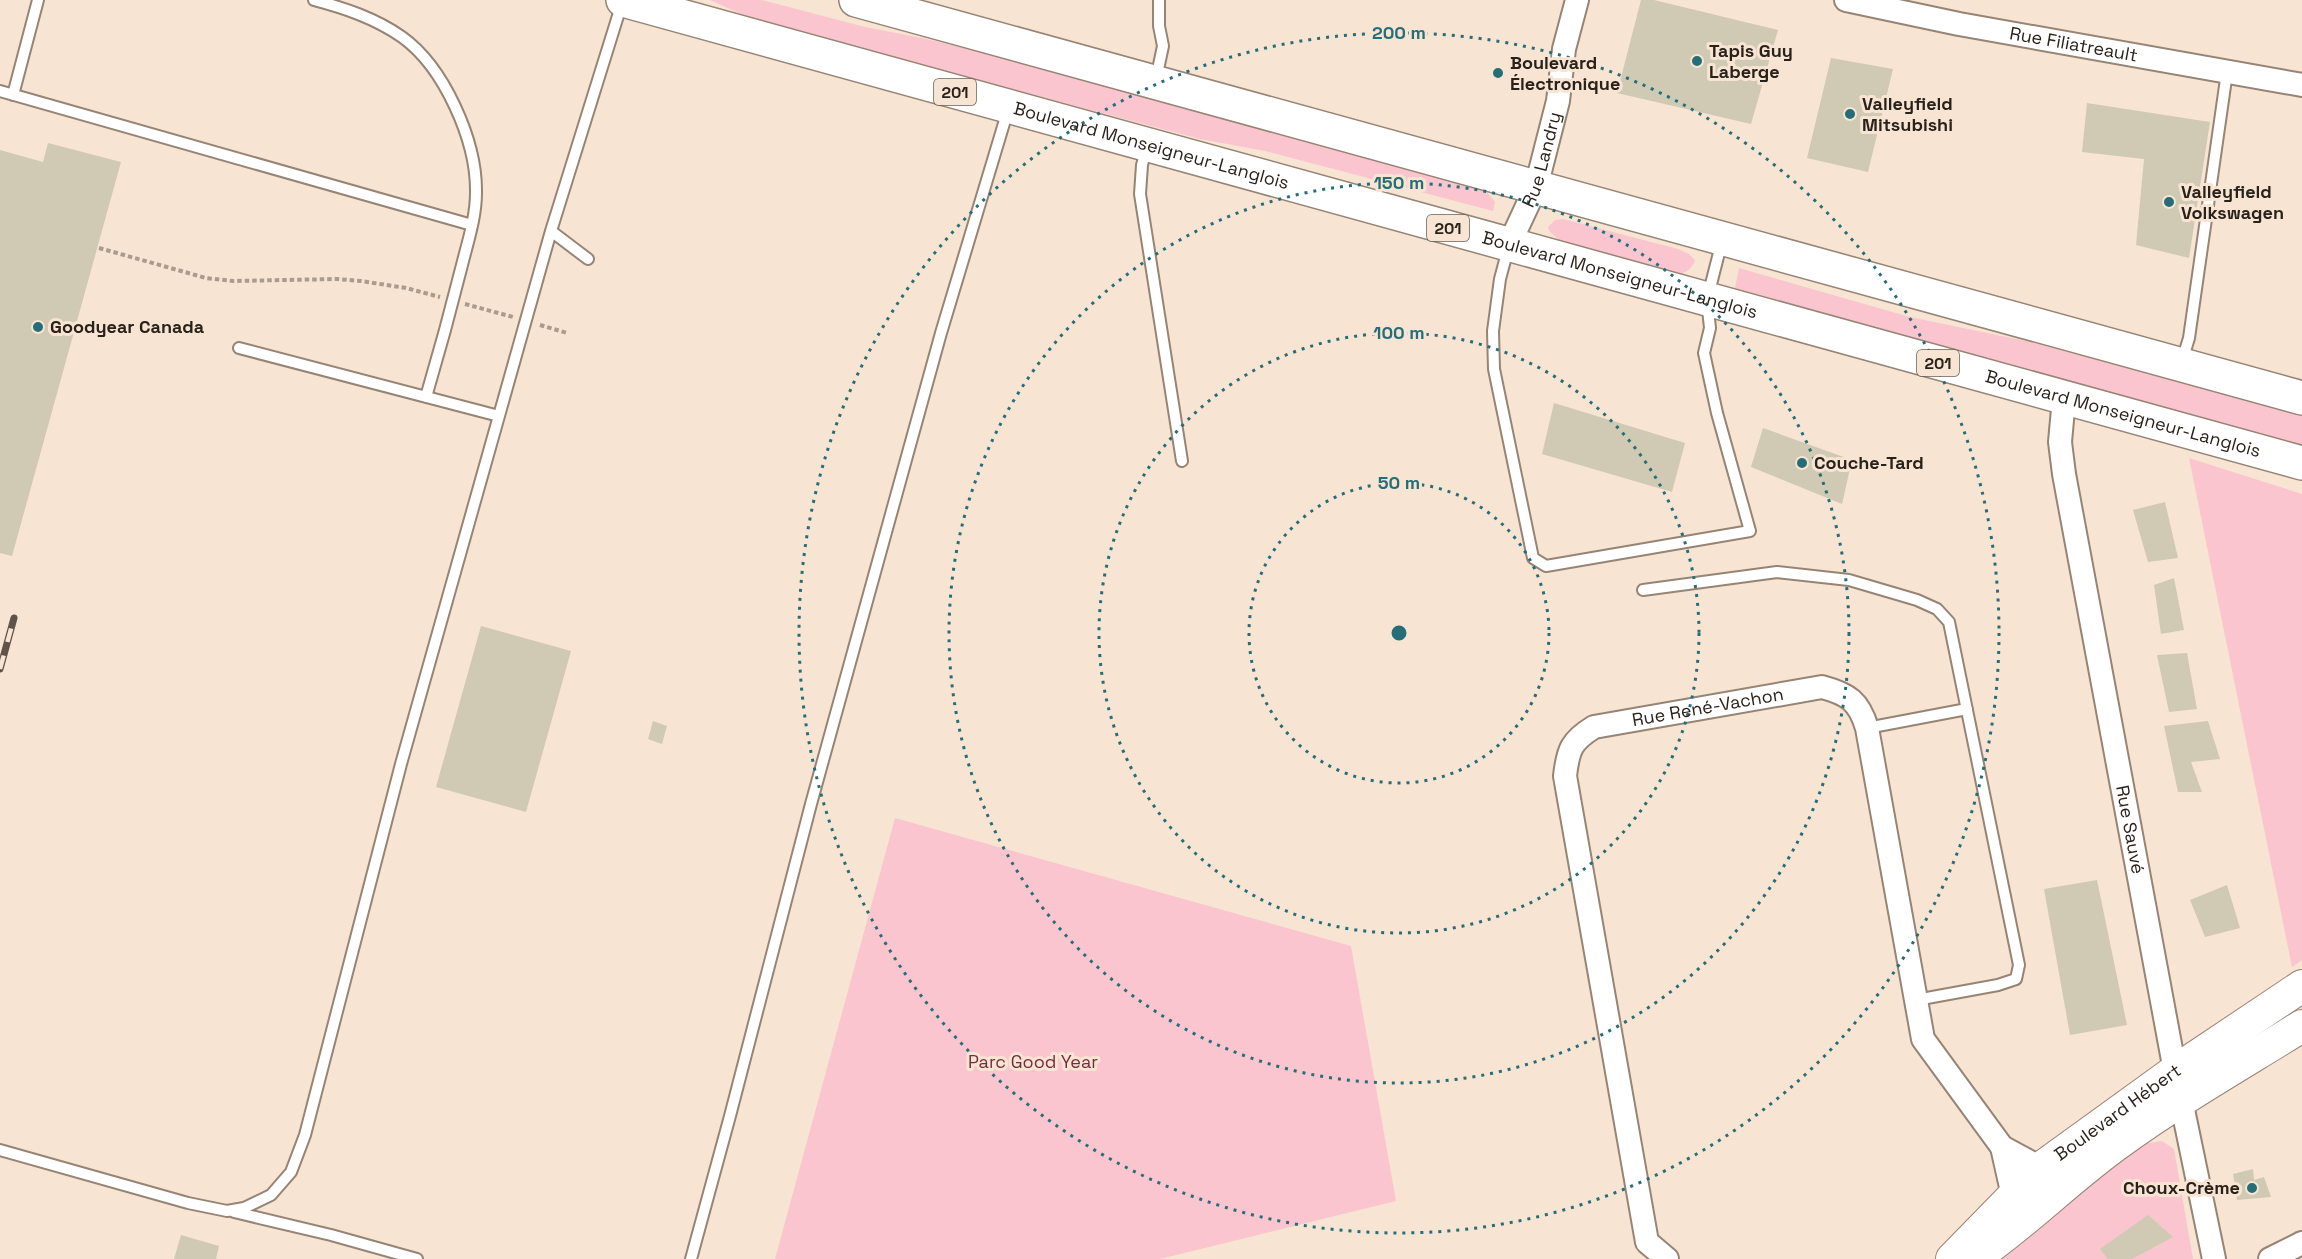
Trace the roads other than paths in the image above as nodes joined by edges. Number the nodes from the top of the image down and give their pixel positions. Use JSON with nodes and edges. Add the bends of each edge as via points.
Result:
{"nodes":[{"id":1,"x":38,"y":0,"type":"edge"},
{"id":2,"x":314,"y":0,"type":"edge"},
{"id":3,"x":623,"y":0,"type":"edge"},
{"id":4,"x":856,"y":0,"type":"edge"},
{"id":5,"x":1159,"y":0,"type":"edge"},
{"id":6,"x":1577,"y":0,"type":"edge"},
{"id":7,"x":1846,"y":0,"type":"edge"},
{"id":8,"x":2228,"y":72,"type":"junction"},
{"id":9,"x":1155,"y":82,"type":"junction"},
{"id":10,"x":2302,"y":85,"type":"edge"},
{"id":11,"x":0,"y":91,"type":"edge"},
{"id":12,"x":13,"y":95,"type":"junction"},
{"id":13,"x":1009,"y":107,"type":"junction"},
{"id":14,"x":1148,"y":145,"type":"junction"},
{"id":15,"x":1536,"y":187,"type":"junction"},
{"id":16,"x":472,"y":225,"type":"junction"},
{"id":17,"x":551,"y":231,"type":"junction"},
{"id":18,"x":1723,"y":239,"type":"junction"},
{"id":19,"x":1509,"y":245,"type":"junction"},
{"id":20,"x":588,"y":259,"type":"dead end"},
{"id":21,"x":1707,"y":300,"type":"junction"},
{"id":22,"x":239,"y":348,"type":"dead end"},
{"id":23,"x":2181,"y":364,"type":"junction"},
{"id":24,"x":426,"y":397,"type":"junction"},
{"id":25,"x":2064,"y":398,"type":"junction"},
{"id":26,"x":2302,"y":398,"type":"edge"},
{"id":27,"x":499,"y":416,"type":"junction"},
{"id":28,"x":1182,"y":461,"type":"dead end"},
{"id":29,"x":2302,"y":463,"type":"edge"},
{"id":30,"x":1643,"y":590,"type":"dead end"},
{"id":31,"x":1967,"y":709,"type":"junction"},
{"id":32,"x":1867,"y":728,"type":"junction"},
{"id":33,"x":2302,"y":986,"type":"edge"},
{"id":34,"x":1916,"y":1000,"type":"junction"},
{"id":35,"x":2302,"y":1026,"type":"edge"},
{"id":36,"x":2178,"y":1086,"type":"junction"},
{"id":37,"x":2002,"y":1147,"type":"junction"},
{"id":38,"x":0,"y":1150,"type":"edge"},
{"id":39,"x":2041,"y":1168,"type":"junction"},
{"id":40,"x":2013,"y":1196,"type":"junction"},
{"id":41,"x":227,"y":1211,"type":"junction"},
{"id":42,"x":2302,"y":1243,"type":"edge"},
{"id":43,"x":417,"y":1259,"type":"edge"},
{"id":44,"x":691,"y":1259,"type":"edge"},
{"id":45,"x":1667,"y":1259,"type":"edge"},
{"id":46,"x":1952,"y":1259,"type":"edge"},
{"id":47,"x":1972,"y":1259,"type":"edge"},
{"id":48,"x":2214,"y":1259,"type":"edge"},
{"id":49,"x":2270,"y":1259,"type":"edge"}],
"edges":[{"from":1,"to":12,"type":"lane"},
{"from":2,"to":16,"type":"lane","via":[[363,16],[404,38],[440,80],[470,147],[476,195]]},
{"from":3,"to":13,"type":"highway","name":"Boulevard Monseigneur-Langlois","number":"201"},
{"from":3,"to":17,"type":"lane"},
{"from":4,"to":9,"type":"highway","via":[[923,14]]},
{"from":5,"to":9,"type":"lane","via":[[1163,46]]},
{"from":6,"to":15,"type":"street","name":"Rue Landry","via":[[1564,50],[1558,101]]},
{"from":7,"to":8,"type":"street","name":"Rue Filiatreault"},
{"from":8,"to":10,"type":"street","name":"Rue Filiatreault"},
{"from":8,"to":23,"type":"lane","via":[[2189,338]]},
{"from":9,"to":15,"type":"highway"},
{"from":11,"to":12,"type":"lane"},
{"from":12,"to":16,"type":"lane"},
{"from":13,"to":14,"type":"highway","name":"Boulevard Monseigneur-Langlois","number":"201"},
{"from":13,"to":44,"type":"lane","via":[[941,333]]},
{"from":14,"to":19,"type":"highway","name":"Boulevard Monseigneur-Langlois","number":"201"},
{"from":14,"to":28,"type":"lane","via":[[1140,195]]},
{"from":15,"to":18,"type":"highway"},
{"from":15,"to":19,"type":"street","name":"Rue Landry"},
{"from":16,"to":24,"type":"lane"},
{"from":17,"to":20,"type":"lane"},
{"from":17,"to":27,"type":"lane"},
{"from":18,"to":21,"type":"lane"},
{"from":18,"to":23,"type":"highway"},
{"from":19,"to":21,"type":"highway","name":"Boulevard Monseigneur-Langlois","number":"201"},
{"from":19,"to":21,"type":"lane","via":[[1492,331],[1494,369],[1533,558],[1546,566],[1750,531],[1704,353],[1710,328]]},
{"from":21,"to":25,"type":"highway","name":"Boulevard Monseigneur-Langlois","number":"201"},
{"from":22,"to":24,"type":"lane"},
{"from":23,"to":26,"type":"highway"},
{"from":24,"to":27,"type":"lane"},
{"from":25,"to":29,"type":"highway","name":"Boulevard Monseigneur-Langlois","number":"201"},
{"from":25,"to":36,"type":"street","name":"Rue Sauvé","via":[[2060,442],[2063,465]]},
{"from":27,"to":41,"type":"lane","via":[[401,764],[305,1135],[291,1172],[271,1195],[251,1206]]},
{"from":30,"to":31,"type":"lane","via":[[1777,572],[1849,580],[1917,600],[1937,609],[1949,622]]},
{"from":31,"to":32,"type":"lane"},
{"from":31,"to":34,"type":"lane","via":[[2019,965],[2016,979]]},
{"from":32,"to":34,"type":"street","name":"Rue René-Vachon"},
{"from":32,"to":45,"type":"street","name":"Rue René-Vachon","via":[[1861,709],[1840,692],[1822,687],[1594,727],[1579,736],[1568,753],[1565,776],[1647,1242]]},
{"from":33,"to":36,"type":"main road","name":"Boulevard Hébert"},
{"from":34,"to":37,"type":"street","name":"Rue René-Vachon","via":[[1923,1039]]},
{"from":35,"to":36,"type":"main road","name":"Boulevard Hébert"},
{"from":36,"to":39,"type":"main road","name":"Boulevard Hébert"},
{"from":36,"to":47,"type":"main road","name":"Boulevard Hébert","via":[[2119,1143]]},
{"from":36,"to":48,"type":"street","name":"Rue Sauvé"},
{"from":37,"to":39,"type":"street","name":"Rue René-Vachon"},
{"from":37,"to":40,"type":"street"},
{"from":38,"to":41,"type":"lane"},
{"from":39,"to":40,"type":"main road","name":"Boulevard Hébert"},
{"from":40,"to":46,"type":"main road","name":"Boulevard Hébert"},
{"from":41,"to":43,"type":"lane"},
{"from":42,"to":49,"type":"street"}]}
